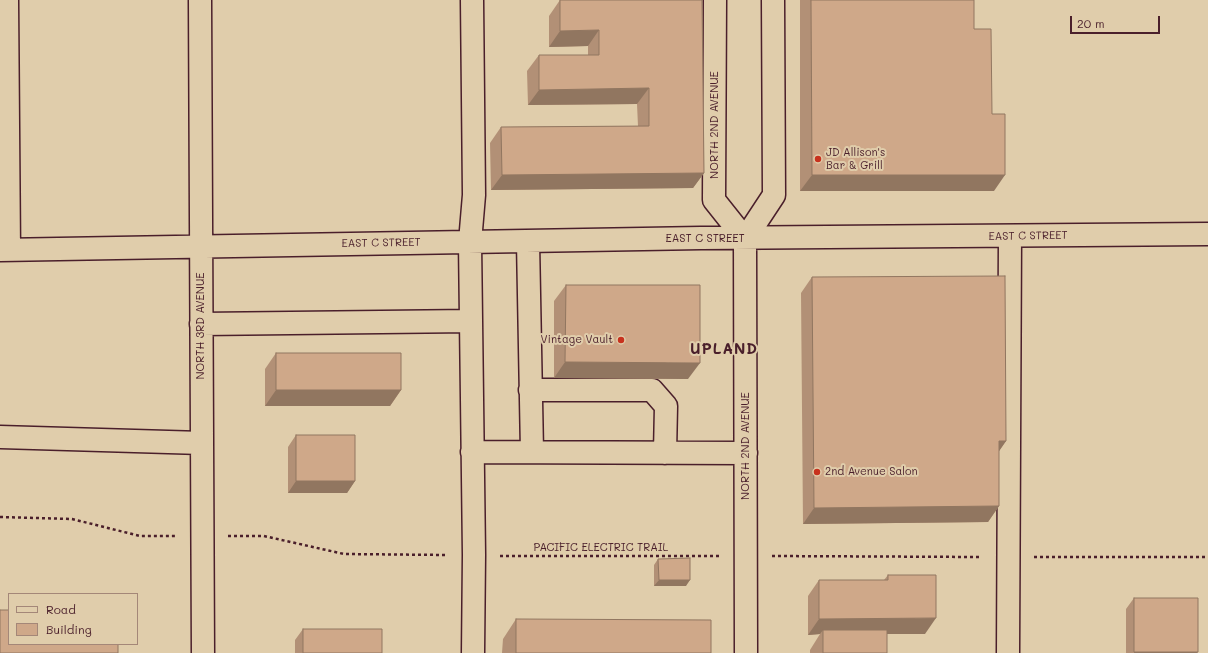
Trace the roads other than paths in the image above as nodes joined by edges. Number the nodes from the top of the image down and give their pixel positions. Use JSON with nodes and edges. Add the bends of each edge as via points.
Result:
{"nodes":[{"id":1,"x":7,"y":0,"type":"edge"},
{"id":2,"x":200,"y":0,"type":"edge"},
{"id":3,"x":472,"y":0,"type":"edge"},
{"id":4,"x":715,"y":0,"type":"edge"},
{"id":5,"x":773,"y":0,"type":"edge"},
{"id":6,"x":1208,"y":234,"type":"edge"},
{"id":7,"x":1010,"y":237,"type":"junction"},
{"id":8,"x":745,"y":239,"type":"junction"},
{"id":9,"x":470,"y":242,"type":"junction"},
{"id":10,"x":528,"y":242,"type":"junction"},
{"id":11,"x":201,"y":245,"type":"junction"},
{"id":12,"x":4,"y":250,"type":"edge"},
{"id":13,"x":471,"y":321,"type":"junction"},
{"id":14,"x":202,"y":324,"type":"junction"},
{"id":15,"x":530,"y":390,"type":"junction"},
{"id":16,"x":0,"y":437,"type":"edge"},
{"id":17,"x":202,"y":443,"type":"junction"},
{"id":18,"x":472,"y":452,"type":"junction"},
{"id":19,"x":532,"y":452,"type":"junction"},
{"id":20,"x":665,"y":452,"type":"junction"},
{"id":21,"x":746,"y":452,"type":"junction"},
{"id":22,"x":203,"y":653,"type":"edge"},
{"id":23,"x":473,"y":653,"type":"edge"},
{"id":24,"x":746,"y":653,"type":"edge"},
{"id":25,"x":1008,"y":653,"type":"edge"}],
"edges":[{"from":1,"to":12,"type":"street"},
{"from":2,"to":11,"type":"street","name":"NORTH 3RD AVENUE"},
{"from":3,"to":9,"type":"street","via":[[474,195]]},
{"from":4,"to":8,"type":"street","name":"NORTH 2ND AVENUE","via":[[714,200]]},
{"from":5,"to":8,"type":"street","via":[[774,195]]},
{"from":6,"to":7,"type":"street","name":"EAST C STREET"},
{"from":7,"to":8,"type":"street","name":"EAST C STREET"},
{"from":7,"to":25,"type":"street"},
{"from":8,"to":10,"type":"street","name":"EAST C STREET"},
{"from":8,"to":21,"type":"street","name":"NORTH 2ND AVENUE"},
{"from":9,"to":10,"type":"street","name":"EAST C STREET"},
{"from":9,"to":11,"type":"street","name":"EAST C STREET"},
{"from":9,"to":13,"type":"street"},
{"from":10,"to":15,"type":"street"},
{"from":11,"to":12,"type":"street","name":"EAST C STREET"},
{"from":11,"to":14,"type":"street","name":"NORTH 3RD AVENUE"},
{"from":13,"to":14,"type":"street"},
{"from":13,"to":18,"type":"street"},
{"from":14,"to":17,"type":"street","name":"NORTH 3RD AVENUE"},
{"from":15,"to":19,"type":"street"},
{"from":15,"to":20,"type":"street","via":[[652,390],[666,406]]},
{"from":16,"to":17,"type":"street"},
{"from":17,"to":22,"type":"street","name":"NORTH 3RD AVENUE"},
{"from":18,"to":19,"type":"street"},
{"from":18,"to":23,"type":"street"},
{"from":19,"to":20,"type":"street"},
{"from":20,"to":21,"type":"street"},
{"from":21,"to":24,"type":"street","name":"NORTH 2ND AVENUE"}]}
